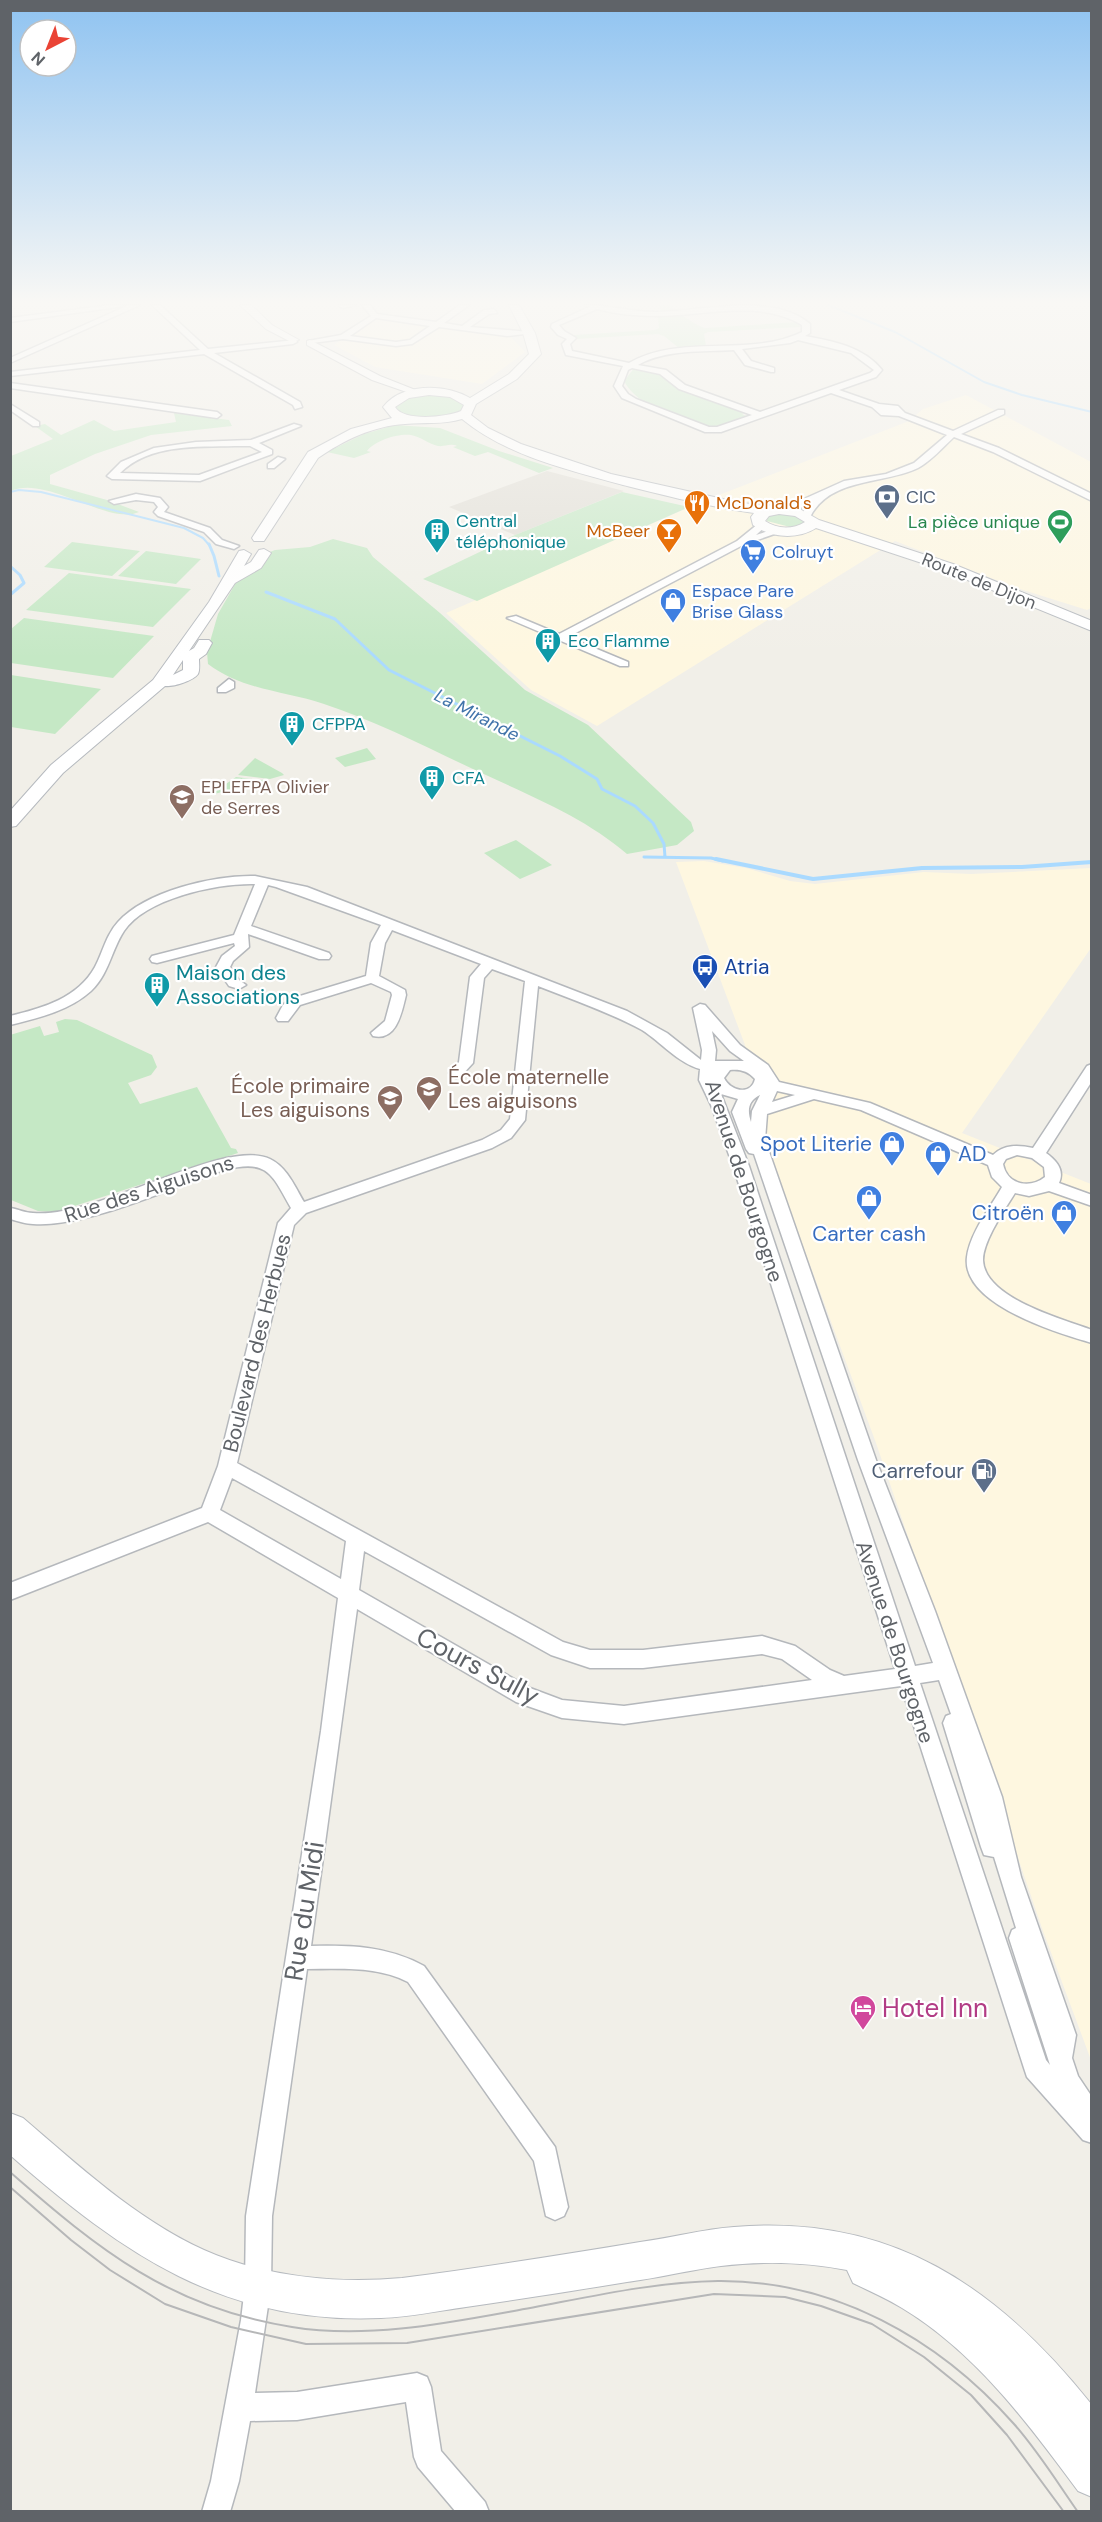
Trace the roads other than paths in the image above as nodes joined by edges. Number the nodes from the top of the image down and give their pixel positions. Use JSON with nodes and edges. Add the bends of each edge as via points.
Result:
{"nodes":[{"id":1,"x":365,"y":423,"type":"edge"},
{"id":2,"x":391,"y":423,"type":"edge"},
{"id":3,"x":438,"y":423,"type":"edge"},
{"id":4,"x":473,"y":423,"type":"edge"},
{"id":5,"x":687,"y":423,"type":"edge"},
{"id":6,"x":738,"y":423,"type":"edge"},
{"id":7,"x":923,"y":423,"type":"edge"},
{"id":8,"x":978,"y":423,"type":"edge"},
{"id":9,"x":297,"y":426,"type":"dead end"},
{"id":10,"x":953,"y":434,"type":"junction"},
{"id":11,"x":344,"y":436,"type":"junction"},
{"id":12,"x":252,"y":443,"type":"junction"},
{"id":13,"x":280,"y":459,"type":"dead end"},
{"id":14,"x":271,"y":466,"type":"dead end"},
{"id":15,"x":150,"y":478,"type":"junction"},
{"id":16,"x":621,"y":480,"type":"junction"},
{"id":17,"x":144,"y":496,"type":"junction"},
{"id":18,"x":820,"y":497,"type":"junction"},
{"id":19,"x":1092,"y":498,"type":"edge"},
{"id":20,"x":114,"y":501,"type":"dead end"},
{"id":21,"x":787,"y":510,"type":"junction"},
{"id":22,"x":762,"y":518,"type":"junction"},
{"id":23,"x":808,"y":522,"type":"junction"},
{"id":24,"x":778,"y":531,"type":"junction"},
{"id":25,"x":740,"y":543,"type":"junction"},
{"id":26,"x":245,"y":544,"type":"junction"},
{"id":27,"x":264,"y":553,"type":"junction"},
{"id":28,"x":226,"y":587,"type":"junction"},
{"id":29,"x":512,"y":618,"type":"dead end"},
{"id":30,"x":1092,"y":627,"type":"edge"},
{"id":31,"x":559,"y":638,"type":"junction"},
{"id":32,"x":624,"y":664,"type":"dead end"},
{"id":33,"x":10,"y":822,"type":"edge"},
{"id":34,"x":263,"y":881,"type":"junction"},
{"id":35,"x":389,"y":923,"type":"junction"},
{"id":36,"x":243,"y":934,"type":"junction"},
{"id":37,"x":324,"y":956,"type":"dead end"},
{"id":38,"x":157,"y":959,"type":"dead end"},
{"id":39,"x":491,"y":962,"type":"junction"},
{"id":40,"x":372,"y":978,"type":"junction"},
{"id":41,"x":532,"y":978,"type":"junction"},
{"id":42,"x":239,"y":985,"type":"dead end"},
{"id":43,"x":283,"y":1018,"type":"dead end"},
{"id":44,"x":10,"y":1021,"type":"edge"},
{"id":45,"x":378,"y":1033,"type":"dead end"},
{"id":46,"x":1092,"y":1069,"type":"edge"},
{"id":47,"x":456,"y":1073,"type":"dead end"},
{"id":48,"x":712,"y":1073,"type":"junction"},
{"id":49,"x":761,"y":1093,"type":"junction"},
{"id":50,"x":814,"y":1094,"type":"junction"},
{"id":51,"x":1037,"y":1154,"type":"junction"},
{"id":52,"x":995,"y":1162,"type":"junction"},
{"id":53,"x":1049,"y":1185,"type":"junction"},
{"id":54,"x":1011,"y":1186,"type":"junction"},
{"id":55,"x":1092,"y":1201,"type":"edge"},
{"id":56,"x":300,"y":1209,"type":"junction"},
{"id":57,"x":10,"y":1213,"type":"edge"},
{"id":58,"x":1092,"y":1337,"type":"edge"},
{"id":59,"x":227,"y":1466,"type":"junction"},
{"id":60,"x":209,"y":1513,"type":"junction"},
{"id":61,"x":356,"y":1536,"type":"junction"},
{"id":62,"x":10,"y":1592,"type":"edge"},
{"id":63,"x":350,"y":1594,"type":"junction"},
{"id":64,"x":920,"y":1675,"type":"junction"},
{"id":65,"x":847,"y":1686,"type":"junction"},
{"id":66,"x":297,"y":1957,"type":"junction"},
{"id":67,"x":1060,"y":2058,"type":"junction"},
{"id":68,"x":1092,"y":2116,"type":"edge"},
{"id":69,"x":10,"y":2131,"type":"edge"},
{"id":70,"x":1092,"y":2131,"type":"edge"},
{"id":71,"x":555,"y":2207,"type":"dead end"},
{"id":72,"x":820,"y":2248,"type":"junction"},
{"id":73,"x":258,"y":2286,"type":"junction"},
{"id":74,"x":238,"y":2407,"type":"junction"},
{"id":75,"x":1092,"y":2438,"type":"edge"},
{"id":76,"x":1092,"y":2477,"type":"edge"},
{"id":77,"x":216,"y":2511,"type":"edge"},
{"id":78,"x":475,"y":2511,"type":"edge"}],
"edges":[{"from":1,"to":11,"type":"main road"},
{"from":2,"to":11,"type":"main road"},
{"from":3,"to":16,"type":"main road","via":[[459,427],[541,460]]},
{"from":4,"to":16,"type":"main road","via":[[521,449]]},
{"from":5,"to":6,"type":"street","via":[[718,430]]},
{"from":7,"to":10,"type":"street"},
{"from":8,"to":10,"type":"street"},
{"from":9,"to":12,"type":"street"},
{"from":10,"to":18,"type":"street","via":[[917,465],[888,476],[847,483]]},
{"from":10,"to":19,"type":"street","via":[[996,450]]},
{"from":11,"to":26,"type":"main road","via":[[313,455],[272,515],[252,527]]},
{"from":12,"to":15,"type":"street","via":[[269,452],[200,478]]},
{"from":12,"to":15,"type":"street","via":[[163,447],[119,466],[112,476]]},
{"from":13,"to":14,"type":"street"},
{"from":15,"to":17,"type":"street","via":[[141,494]]},
{"from":16,"to":22,"type":"main road"},
{"from":17,"to":20,"type":"street"},
{"from":17,"to":26,"type":"street","via":[[160,503],[161,514],[207,530],[219,542]]},
{"from":18,"to":21,"type":"street"},
{"from":18,"to":23,"type":"street","via":[[809,509]]},
{"from":21,"to":22,"type":"main road"},
{"from":21,"to":23,"type":"main road"},
{"from":22,"to":24,"type":"main road"},
{"from":22,"to":25,"type":"street"},
{"from":23,"to":24,"type":"main road"},
{"from":23,"to":30,"type":"main road","name":"Route de Dijon","via":[[948,567]]},
{"from":24,"to":25,"type":"street"},
{"from":25,"to":31,"type":"street"},
{"from":26,"to":27,"type":"main road"},
{"from":26,"to":27,"type":"main road","via":[[270,540],[274,545]]},
{"from":26,"to":28,"type":"main road"},
{"from":27,"to":28,"type":"main road","via":[[256,565]]},
{"from":28,"to":33,"type":"main road","via":[[147,705],[98,736],[57,769]]},
{"from":29,"to":31,"type":"street"},
{"from":31,"to":32,"type":"street"},
{"from":34,"to":35,"type":"street","via":[[290,886]]},
{"from":34,"to":36,"type":"street"},
{"from":34,"to":44,"type":"street","via":[[220,883],[146,907],[121,927],[97,977],[82,992],[58,1006]]},
{"from":35,"to":39,"type":"street"},
{"from":35,"to":40,"type":"street","via":[[378,943]]},
{"from":36,"to":37,"type":"street","via":[[255,930]]},
{"from":36,"to":38,"type":"street"},
{"from":36,"to":42,"type":"street","via":[[242,947],[223,967]]},
{"from":39,"to":41,"type":"street"},
{"from":39,"to":47,"type":"street","via":[[477,977],[466,1063]]},
{"from":40,"to":43,"type":"street","via":[[295,1002]]},
{"from":40,"to":45,"type":"street","via":[[394,987],[399,995],[392,1023]]},
{"from":41,"to":48,"type":"street","via":[[642,1024]]},
{"from":41,"to":56,"type":"street","name":"Boulevard des Herbues","via":[[517,1120],[506,1134]]},
{"from":46,"to":51,"type":"street"},
{"from":48,"to":49,"type":"street","via":[[737,1095]]},
{"from":48,"to":49,"type":"street","via":[[747,1066],[759,1073]]},
{"from":48,"to":49,"type":"street","name":"Avenue de Bourgogne","via":[[700,1008],[735,1048],[769,1074]]},
{"from":48,"to":64,"type":"street","name":"Avenue de Bourgogne","via":[[762,1206]]},
{"from":49,"to":50,"type":"street"},
{"from":49,"to":50,"type":"street"},
{"from":49,"to":64,"type":"street","name":"Avenue de Bourgogne","via":[[741,1105],[740,1112],[848,1431],[929,1644]]},
{"from":49,"to":67,"type":"street","name":"Avenue de Bourgogne","via":[[757,1140],[867,1460],[991,1797],[1010,1877],[1064,2035]]},
{"from":50,"to":52,"type":"street","via":[[865,1106]]},
{"from":51,"to":52,"type":"street","via":[[1016,1150],[1006,1152]]},
{"from":51,"to":53,"type":"street","via":[[1054,1172]]},
{"from":52,"to":54,"type":"street","via":[[997,1175]]},
{"from":53,"to":54,"type":"street","via":[[1032,1190]]},
{"from":53,"to":55,"type":"street"},
{"from":54,"to":58,"type":"street","via":[[979,1244],[975,1260],[978,1273],[987,1288],[1011,1305]]},
{"from":56,"to":57,"type":"street","name":"Rue des Aiguisons","via":[[270,1164],[246,1159],[61,1219],[27,1219]]},
{"from":56,"to":59,"type":"street","name":"Boulevard des Herbues","via":[[283,1230]]},
{"from":59,"to":60,"type":"street","name":"Boulevard des Herbues"},
{"from":59,"to":61,"type":"street"},
{"from":60,"to":62,"type":"street"},
{"from":60,"to":63,"type":"street","name":"Cours Sully"},
{"from":61,"to":63,"type":"street","name":"Rue du Midi"},
{"from":61,"to":65,"type":"street","via":[[558,1649],[590,1659],[643,1659],[762,1645],[788,1652],[823,1676]]},
{"from":63,"to":65,"type":"street","name":"Cours Sully","via":[[523,1695],[562,1709],[624,1715]]},
{"from":63,"to":66,"type":"street","name":"Rue du Midi"},
{"from":64,"to":65,"type":"street","name":"Cours Sully"},
{"from":64,"to":67,"type":"street","name":"Avenue de Bourgogne"},
{"from":64,"to":70,"type":"street","name":"Avenue de Bourgogne","via":[[1052,2082]]},
{"from":66,"to":71,"type":"street","via":[[390,1961],[416,1974],[546,2156]]},
{"from":66,"to":73,"type":"street","name":"Rue du Midi","via":[[259,2216]]},
{"from":67,"to":68,"type":"street","name":"Avenue de Bourgogne","via":[[1068,2082]]},
{"from":69,"to":73,"type":"main road","via":[[103,2210],[142,2237],[208,2271]]},
{"from":72,"to":73,"type":"main road","via":[[719,2247],[381,2299],[326,2297]]},
{"from":72,"to":75,"type":"main road","via":[[868,2255],[917,2275],[961,2302],[1049,2382]]},
{"from":72,"to":76,"type":"main road","via":[[922,2298],[982,2344],[1041,2408]]},
{"from":73,"to":74,"type":"street","name":"Rue du Midi"},
{"from":74,"to":77,"type":"street","name":"Rue du Midi"},
{"from":74,"to":78,"type":"street","via":[[297,2406],[417,2388],[428,2457]]}]}
